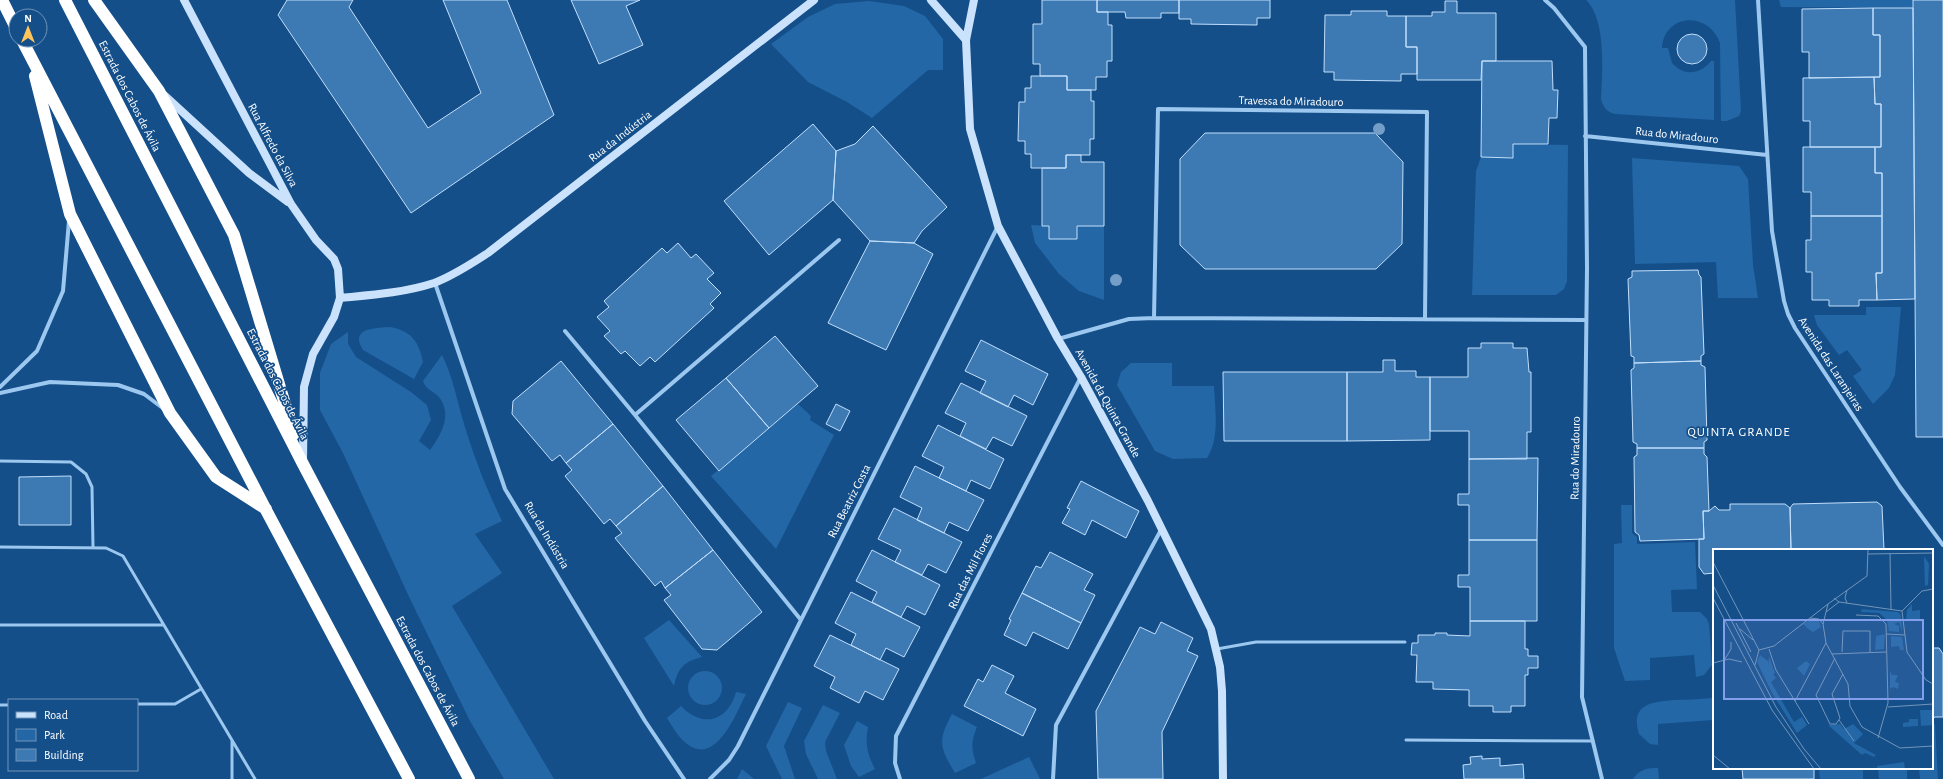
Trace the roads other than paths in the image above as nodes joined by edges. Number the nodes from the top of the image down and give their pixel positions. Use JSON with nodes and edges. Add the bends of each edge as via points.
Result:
{"nodes":[{"id":1,"x":2,"y":0,"type":"edge"},
{"id":2,"x":65,"y":0,"type":"edge"},
{"id":3,"x":94,"y":0,"type":"edge"},
{"id":4,"x":184,"y":0,"type":"edge"},
{"id":5,"x":814,"y":0,"type":"edge"},
{"id":6,"x":931,"y":0,"type":"edge"},
{"id":7,"x":974,"y":0,"type":"edge"},
{"id":8,"x":1545,"y":0,"type":"edge"},
{"id":9,"x":1758,"y":0,"type":"edge"},
{"id":10,"x":8,"y":12,"type":"edge"},
{"id":11,"x":966,"y":40,"type":"junction"},
{"id":12,"x":26,"y":48,"type":"edge"},
{"id":13,"x":30,"y":55,"type":"junction"},
{"id":14,"x":159,"y":91,"type":"junction"},
{"id":15,"x":1585,"y":136,"type":"junction"},
{"id":16,"x":1767,"y":155,"type":"junction"},
{"id":17,"x":290,"y":204,"type":"junction"},
{"id":18,"x":70,"y":214,"type":"junction"},
{"id":19,"x":998,"y":226,"type":"junction"},
{"id":20,"x":839,"y":240,"type":"dead end"},
{"id":21,"x":435,"y":282,"type":"junction"},
{"id":22,"x":340,"y":298,"type":"junction"},
{"id":23,"x":1154,"y":318,"type":"junction"},
{"id":24,"x":1425,"y":318,"type":"junction"},
{"id":25,"x":1586,"y":320,"type":"junction"},
{"id":26,"x":565,"y":331,"type":"dead end"},
{"id":27,"x":1058,"y":339,"type":"junction"},
{"id":28,"x":1081,"y":377,"type":"junction"},
{"id":29,"x":0,"y":387,"type":"edge"},
{"id":30,"x":0,"y":394,"type":"edge"},
{"id":31,"x":170,"y":413,"type":"junction"},
{"id":32,"x":636,"y":415,"type":"junction"},
{"id":33,"x":0,"y":461,"type":"edge"},
{"id":34,"x":303,"y":464,"type":"junction"},
{"id":35,"x":266,"y":510,"type":"junction"},
{"id":36,"x":1162,"y":528,"type":"junction"},
{"id":37,"x":1943,"y":545,"type":"edge"},
{"id":38,"x":0,"y":547,"type":"edge"},
{"id":39,"x":93,"y":547,"type":"junction"},
{"id":40,"x":801,"y":620,"type":"junction"},
{"id":41,"x":0,"y":625,"type":"edge"},
{"id":42,"x":163,"y":625,"type":"junction"},
{"id":43,"x":1405,"y":642,"type":"dead end"},
{"id":44,"x":1217,"y":649,"type":"junction"},
{"id":45,"x":202,"y":689,"type":"junction"},
{"id":46,"x":138,"y":704,"type":"edge"},
{"id":47,"x":232,"y":739,"type":"junction"},
{"id":48,"x":1406,"y":740,"type":"dead end"},
{"id":49,"x":1593,"y":741,"type":"junction"},
{"id":50,"x":232,"y":779,"type":"edge"},
{"id":51,"x":255,"y":779,"type":"edge"},
{"id":52,"x":409,"y":779,"type":"edge"},
{"id":53,"x":469,"y":779,"type":"edge"},
{"id":54,"x":684,"y":779,"type":"edge"},
{"id":55,"x":710,"y":779,"type":"edge"},
{"id":56,"x":900,"y":779,"type":"edge"},
{"id":57,"x":1053,"y":779,"type":"edge"},
{"id":58,"x":1223,"y":779,"type":"edge"},
{"id":59,"x":1602,"y":779,"type":"edge"}],
"edges":[{"from":1,"to":10,"type":"highway"},
{"from":2,"to":34,"type":"highway","name":"Estrada dos Cabos de Ávila"},
{"from":3,"to":14,"type":"highway"},
{"from":4,"to":17,"type":"street","name":"Rua Alfredo da Silva"},
{"from":5,"to":21,"type":"street","name":"Rua da Indústria","via":[[488,253]]},
{"from":6,"to":11,"type":"street"},
{"from":7,"to":11,"type":"street","name":"Avenida da Quinta Grande"},
{"from":8,"to":15,"type":"street","name":"Rua do Miradouro","via":[[1584,47]]},
{"from":9,"to":16,"type":"street","name":"Avenida das Laranjeiras"},
{"from":11,"to":19,"type":"street","name":"Avenida da Quinta Grande","via":[[970,130]]},
{"from":12,"to":13,"type":"highway"},
{"from":13,"to":18,"type":"highway"},
{"from":13,"to":35,"type":"highway"},
{"from":14,"to":17,"type":"street","via":[[249,173]]},
{"from":14,"to":34,"type":"highway","via":[[234,235]]},
{"from":15,"to":16,"type":"street","name":"Rua do Miradouro"},
{"from":15,"to":25,"type":"street","name":"Rua do Miradouro"},
{"from":16,"to":37,"type":"street","name":"Avenida das Laranjeiras","via":[[1772,231],[1789,318],[1900,487]]},
{"from":17,"to":22,"type":"street","name":"Rua Alfredo da Silva","via":[[316,240],[334,259],[338,269]]},
{"from":18,"to":29,"type":"street","via":[[63,291],[37,351]]},
{"from":18,"to":31,"type":"highway"},
{"from":19,"to":27,"type":"street","name":"Avenida da Quinta Grande"},
{"from":19,"to":40,"type":"street","name":"Rua Beatriz Costa"},
{"from":20,"to":32,"type":"street"},
{"from":21,"to":22,"type":"street","name":"Rua da Indústria","via":[[399,292]]},
{"from":21,"to":54,"type":"street","name":"Rua da Indústria","via":[[504,489],[645,721]]},
{"from":22,"to":34,"type":"street","via":[[334,317],[313,354],[304,387]]},
{"from":23,"to":24,"type":"street"},
{"from":23,"to":24,"type":"street","name":"Travessa do Miradouro","via":[[1158,109],[1427,112]]},
{"from":23,"to":27,"type":"street","via":[[1128,319]]},
{"from":24,"to":25,"type":"street"},
{"from":25,"to":49,"type":"street","name":"Rua do Miradouro","via":[[1582,697]]},
{"from":26,"to":32,"type":"street"},
{"from":27,"to":28,"type":"street","name":"Avenida da Quinta Grande"},
{"from":28,"to":36,"type":"street","name":"Avenida da Quinta Grande"},
{"from":28,"to":56,"type":"street","name":"Rua das Mil Flores","via":[[896,736],[895,763]]},
{"from":30,"to":31,"type":"street","via":[[50,382],[118,384],[144,394]]},
{"from":31,"to":35,"type":"highway","via":[[216,477]]},
{"from":32,"to":40,"type":"street"},
{"from":33,"to":39,"type":"lane","via":[[71,462],[86,474],[92,487]]},
{"from":34,"to":53,"type":"highway","name":"Estrada dos Cabos de Ávila"},
{"from":35,"to":52,"type":"highway"},
{"from":36,"to":44,"type":"street","name":"Avenida da Quinta Grande","via":[[1211,629]]},
{"from":36,"to":57,"type":"street","via":[[1056,725]]},
{"from":38,"to":39,"type":"lane"},
{"from":39,"to":42,"type":"lane","via":[[106,548],[123,556]]},
{"from":40,"to":55,"type":"street","name":"Rua Beatriz Costa","via":[[738,746],[729,760]]},
{"from":41,"to":42,"type":"lane"},
{"from":42,"to":45,"type":"lane"},
{"from":43,"to":44,"type":"lane","via":[[1256,642]]},
{"from":44,"to":58,"type":"street","name":"Avenida da Quinta Grande","via":[[1222,691]]},
{"from":45,"to":46,"type":"lane","via":[[175,704]]},
{"from":45,"to":47,"type":"lane"},
{"from":47,"to":50,"type":"lane"},
{"from":47,"to":51,"type":"lane"},
{"from":48,"to":49,"type":"lane"},
{"from":49,"to":59,"type":"street","name":"Rua do Miradouro"}]}
